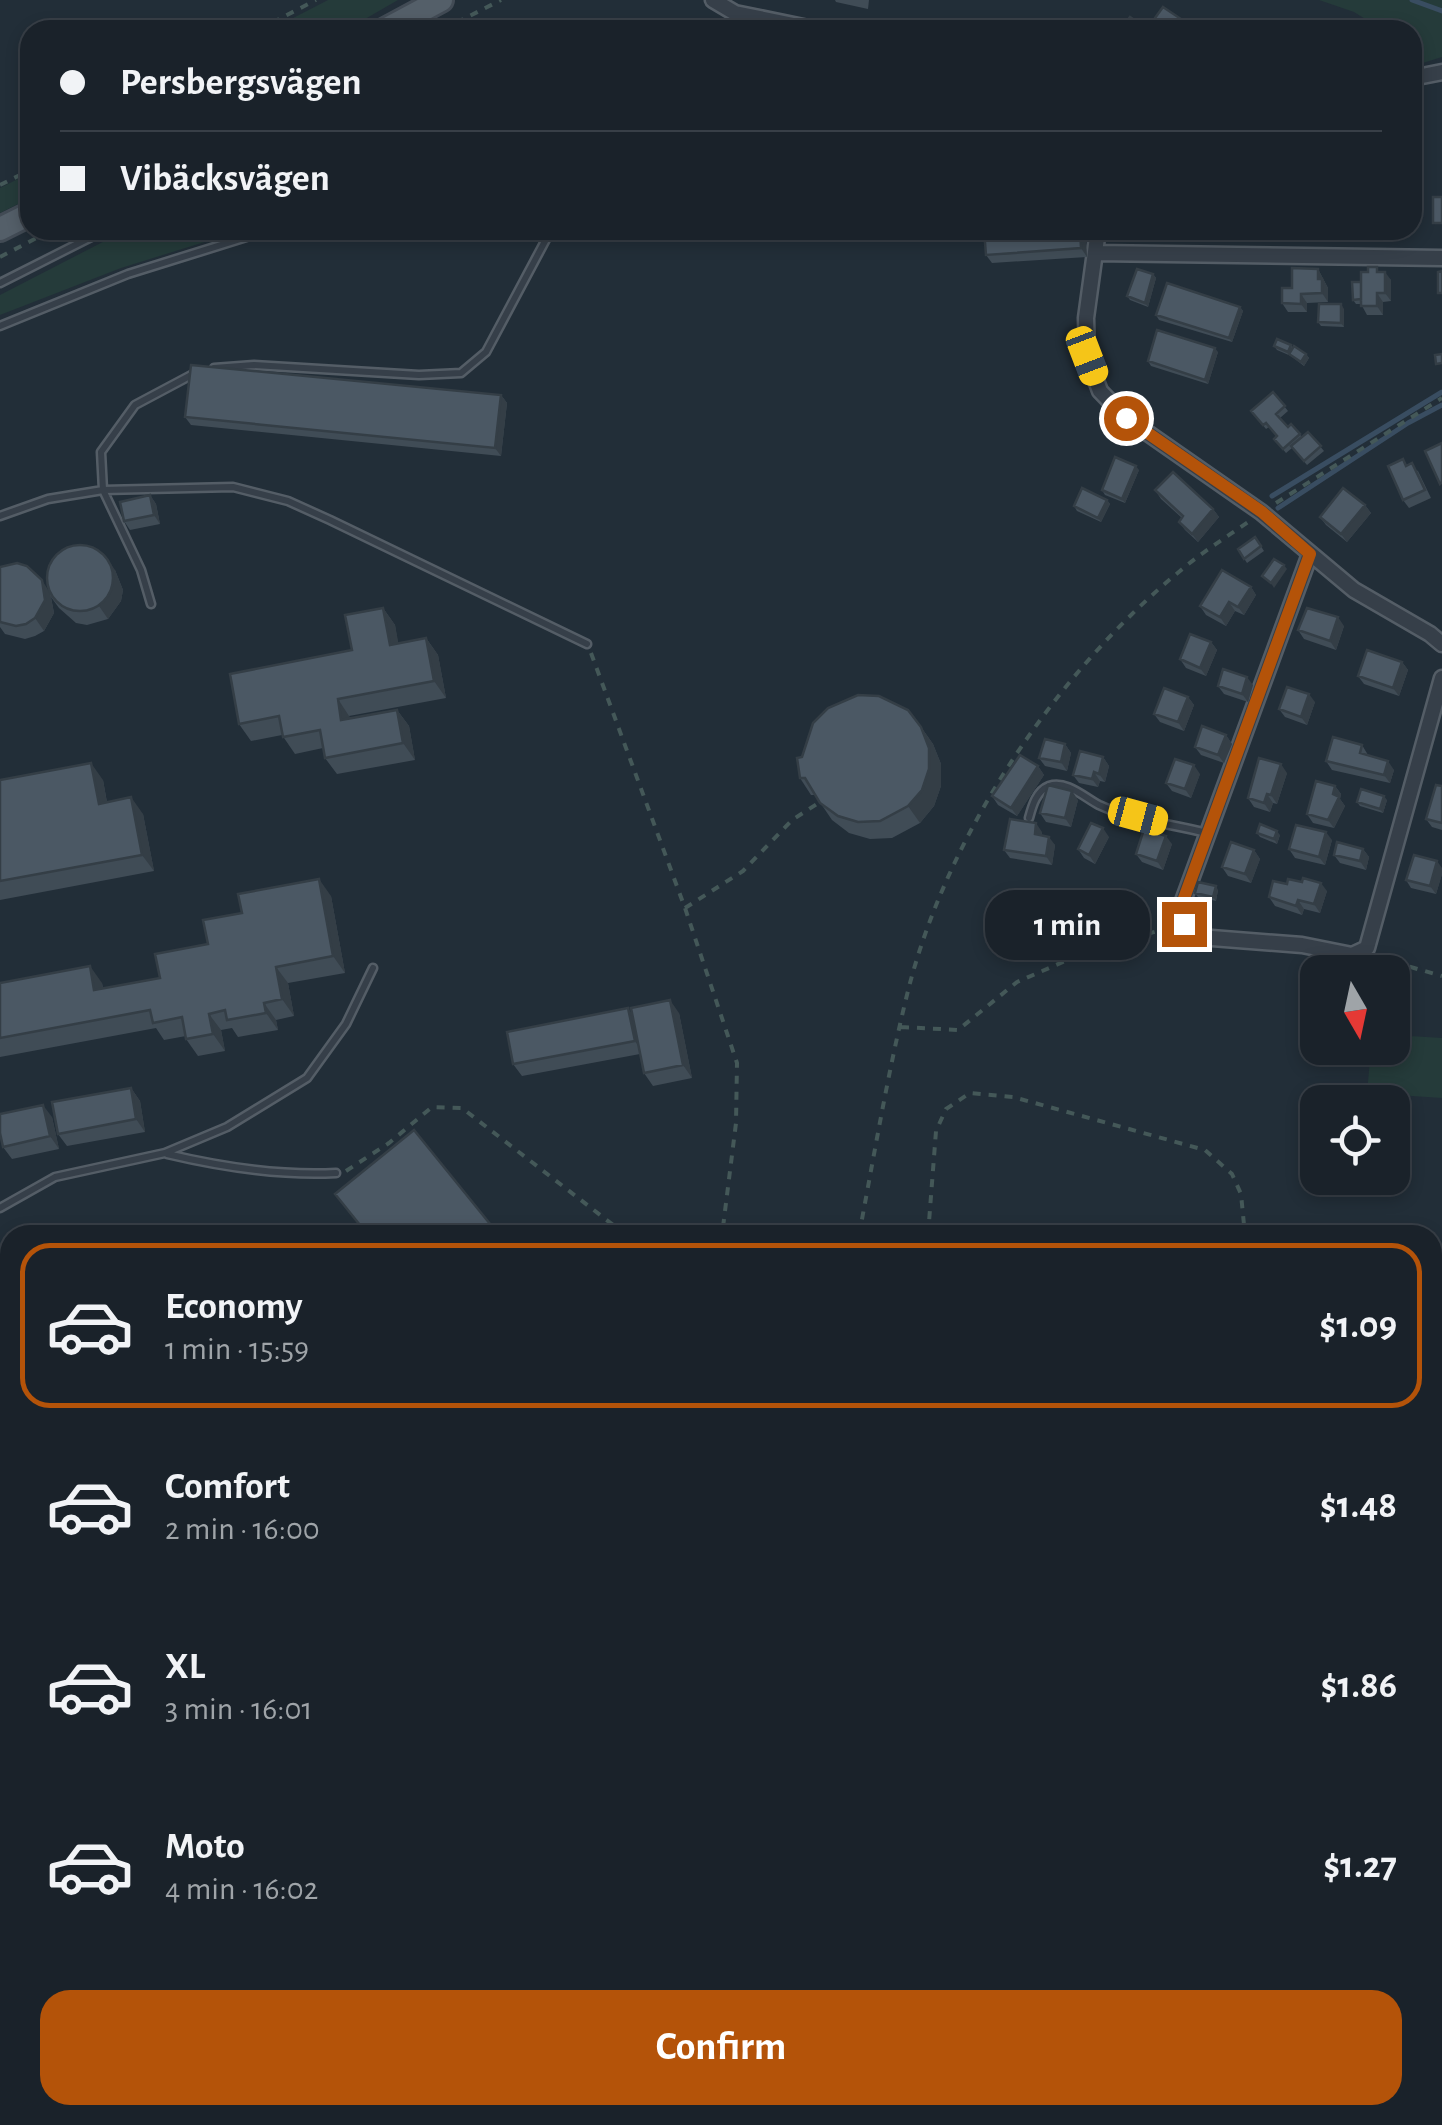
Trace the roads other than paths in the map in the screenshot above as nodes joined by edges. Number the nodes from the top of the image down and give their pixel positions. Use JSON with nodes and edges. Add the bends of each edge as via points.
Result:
{"nodes":[{"id":1,"x":441,"y":0,"type":"edge"},
{"id":2,"x":714,"y":0,"type":"edge"},
{"id":3,"x":404,"y":20,"type":"edge"},
{"id":4,"x":769,"y":20,"type":"edge"},
{"id":5,"x":85,"y":240,"type":"edge"},
{"id":6,"x":237,"y":240,"type":"edge"},
{"id":7,"x":546,"y":240,"type":"edge"},
{"id":8,"x":1097,"y":240,"type":"edge"},
{"id":9,"x":1096,"y":253,"type":"junction"},
{"id":10,"x":1442,"y":258,"type":"edge"},
{"id":11,"x":0,"y":282,"type":"edge"},
{"id":12,"x":0,"y":326,"type":"edge"},
{"id":13,"x":103,"y":490,"type":"junction"},
{"id":14,"x":0,"y":516,"type":"edge"},
{"id":15,"x":1310,"y":554,"type":"junction"},
{"id":16,"x":150,"y":604,"type":"dead end"},
{"id":17,"x":588,"y":644,"type":"road end"},
{"id":18,"x":1442,"y":644,"type":"edge"},
{"id":19,"x":1442,"y":678,"type":"edge"},
{"id":20,"x":1029,"y":818,"type":"edge"},
{"id":21,"x":1208,"y":834,"type":"junction"},
{"id":22,"x":373,"y":968,"type":"dead end"},
{"id":23,"x":166,"y":1154,"type":"junction"},
{"id":24,"x":336,"y":1173,"type":"road end"},
{"id":25,"x":0,"y":1208,"type":"edge"}],
"edges":[{"from":1,"to":3,"type":"main road"},
{"from":2,"to":4,"type":"street","via":[[735,13]]},
{"from":5,"to":11,"type":"lane"},
{"from":6,"to":12,"type":"lane","via":[[128,274]]},
{"from":7,"to":13,"type":"lane","via":[[486,352],[461,372],[205,368],[135,405],[101,452]]},
{"from":8,"to":9,"type":"street"},
{"from":9,"to":10,"type":"street"},
{"from":9,"to":15,"type":"street","via":[[1087,356],[1100,391],[1126,418],[1262,512]]},
{"from":13,"to":14,"type":"lane"},
{"from":13,"to":16,"type":"lane"},
{"from":13,"to":17,"type":"lane","via":[[233,487],[288,501]]},
{"from":15,"to":18,"type":"street"},
{"from":15,"to":21,"type":"street"},
{"from":19,"to":21,"type":"street","via":[[1362,953],[1188,932],[1183,901]]},
{"from":20,"to":21,"type":"lane","via":[[1040,792],[1058,785],[1103,807]]},
{"from":22,"to":23,"type":"lane","via":[[346,1024],[308,1078]]},
{"from":23,"to":24,"type":"lane","via":[[223,1167]]},
{"from":23,"to":25,"type":"lane","via":[[55,1177]]}]}
